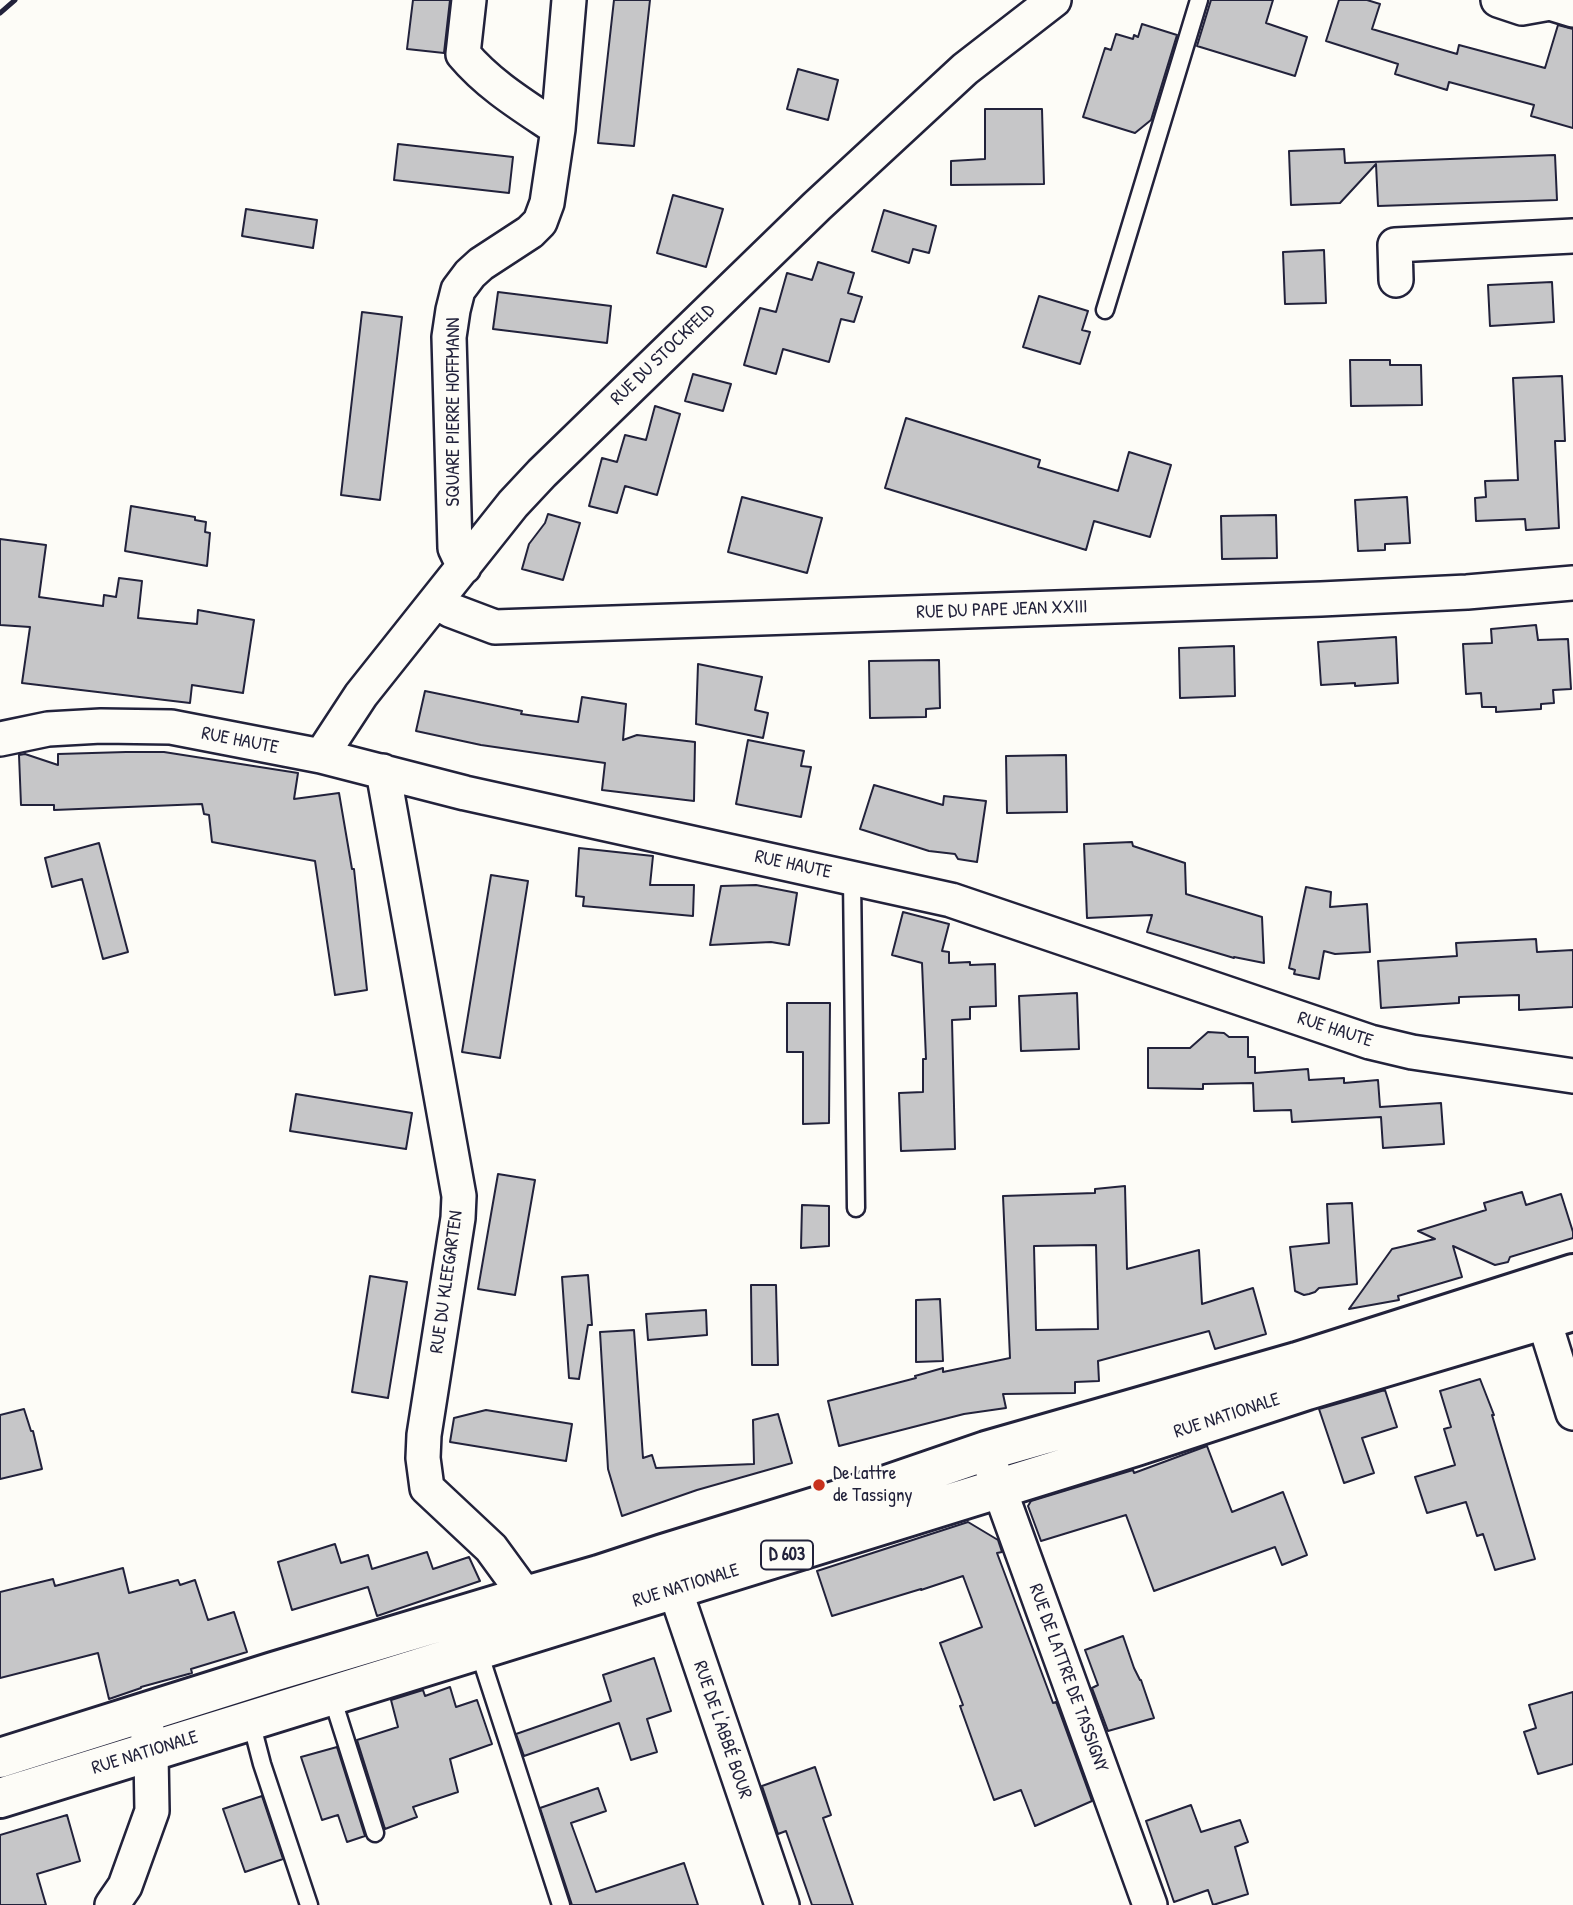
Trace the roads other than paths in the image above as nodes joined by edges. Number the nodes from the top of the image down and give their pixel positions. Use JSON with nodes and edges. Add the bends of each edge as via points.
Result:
{"nodes":[{"id":1,"x":469,"y":0,"type":"edge"},
{"id":2,"x":569,"y":0,"type":"edge"},
{"id":3,"x":1054,"y":0,"type":"edge"},
{"id":4,"x":1199,"y":0,"type":"edge"},
{"id":5,"x":1498,"y":0,"type":"edge"},
{"id":6,"x":1573,"y":10,"type":"edge"},
{"id":7,"x":558,"y":129,"type":"junction"},
{"id":8,"x":1573,"y":236,"type":"edge"},
{"id":9,"x":1396,"y":280,"type":"dead end"},
{"id":10,"x":1105,"y":310,"type":"dead end"},
{"id":11,"x":464,"y":567,"type":"junction"},
{"id":12,"x":1573,"y":583,"type":"edge"},
{"id":13,"x":437,"y":601,"type":"junction"},
{"id":14,"x":0,"y":739,"type":"edge"},
{"id":15,"x":321,"y":756,"type":"junction"},
{"id":16,"x":383,"y":771,"type":"junction"},
{"id":17,"x":852,"y":878,"type":"junction"},
{"id":18,"x":1573,"y":1076,"type":"edge"},
{"id":19,"x":856,"y":1208,"type":"dead end"},
{"id":20,"x":1573,"y":1274,"type":"edge"},
{"id":21,"x":1550,"y":1306,"type":"edge"},
{"id":22,"x":1302,"y":1376,"type":"junction"},
{"id":23,"x":1573,"y":1413,"type":"edge"},
{"id":24,"x":986,"y":1451,"type":"junction"},
{"id":25,"x":999,"y":1489,"type":"junction"},
{"id":26,"x":663,"y":1554,"type":"junction"},
{"id":27,"x":674,"y":1590,"type":"junction"},
{"id":28,"x":533,"y":1613,"type":"junction"},
{"id":29,"x":472,"y":1632,"type":"junction"},
{"id":30,"x":325,"y":1677,"type":"junction"},
{"id":31,"x":244,"y":1702,"type":"junction"},
{"id":32,"x":144,"y":1712,"type":"junction"},
{"id":33,"x":150,"y":1750,"type":"junction"},
{"id":34,"x":0,"y":1758,"type":"edge"},
{"id":35,"x":0,"y":1798,"type":"edge"},
{"id":36,"x":374,"y":1833,"type":"dead end"},
{"id":37,"x":112,"y":1905,"type":"edge"},
{"id":38,"x":309,"y":1905,"type":"edge"},
{"id":39,"x":561,"y":1905,"type":"edge"},
{"id":40,"x":782,"y":1905,"type":"edge"},
{"id":41,"x":1150,"y":1905,"type":"edge"}],
"edges":[{"from":1,"to":7,"type":"street","via":[[463,54],[507,95]]},
{"from":2,"to":7,"type":"street","name":"SQUARE PIERRE HOFFMANN"},
{"from":3,"to":11,"type":"street","name":"RUE DU STOCKFELD","via":[[965,69],[817,206],[542,473]]},
{"from":4,"to":10,"type":"lane"},
{"from":5,"to":6,"type":"street","via":[[1522,8],[1550,3]]},
{"from":7,"to":11,"type":"street","name":"SQUARE PIERRE HOFFMANN","via":[[540,222],[470,274],[458,290],[453,310],[449,337],[455,548]]},
{"from":8,"to":9,"type":"street","via":[[1395,244]]},
{"from":11,"to":13,"type":"street","name":"RUE DU STOCKFELD"},
{"from":12,"to":13,"type":"street","name":"RUE DU PAPE JEAN XXIII","via":[[1321,599],[495,627]]},
{"from":13,"to":15,"type":"street","name":"RUE DU STOCKFELD","via":[[361,695]]},
{"from":14,"to":15,"type":"street","name":"RUE HAUTE","via":[[48,729],[172,727]]},
{"from":15,"to":16,"type":"street","name":"RUE HAUTE"},
{"from":16,"to":17,"type":"street","name":"RUE HAUTE"},
{"from":16,"to":28,"type":"street","name":"RUE DU KLEEGARTEN","via":[[459,1196],[424,1435],[427,1488],[491,1548]]},
{"from":17,"to":18,"type":"street","name":"RUE HAUTE","via":[[951,900],[1370,1042]]},
{"from":17,"to":19,"type":"lane"},
{"from":20,"to":21,"type":"main road","name":"RUE NATIONALE","number":"D 603"},
{"from":21,"to":22,"type":"main road","name":"RUE NATIONALE","number":"D 603"},
{"from":21,"to":23,"type":"street"},
{"from":22,"to":24,"type":"main road","name":"RUE NATIONALE","number":"D 603"},
{"from":22,"to":25,"type":"main road","name":"RUE NATIONALE","number":"D 603","via":[[1136,1446]]},
{"from":24,"to":25,"type":"street","name":"RUE DE LATTRE DE TASSIGNY"},
{"from":24,"to":26,"type":"main road","name":"RUE NATIONALE","number":"D 603"},
{"from":25,"to":27,"type":"main road","name":"RUE NATIONALE","number":"D 603"},
{"from":25,"to":41,"type":"street","name":"RUE DE LATTRE DE TASSIGNY"},
{"from":26,"to":27,"type":"street","name":"RUE DE L'ABBÉ BOUR"},
{"from":26,"to":28,"type":"main road","name":"RUE NATIONALE","number":"D 603","via":[[599,1575]]},
{"from":27,"to":28,"type":"main road","name":"RUE NATIONALE","number":"D 603"},
{"from":27,"to":40,"type":"street","name":"RUE DE L'ABBÉ BOUR"},
{"from":28,"to":29,"type":"main road","name":"RUE NATIONALE","number":"D 603"},
{"from":29,"to":30,"type":"main road","name":"RUE NATIONALE","number":"D 603"},
{"from":29,"to":39,"type":"lane"},
{"from":30,"to":31,"type":"main road","name":"RUE NATIONALE","number":"D 603"},
{"from":30,"to":36,"type":"lane"},
{"from":31,"to":32,"type":"main road","name":"RUE NATIONALE","number":"D 603"},
{"from":31,"to":33,"type":"main road","name":"RUE NATIONALE","number":"D 603"},
{"from":31,"to":38,"type":"lane"},
{"from":32,"to":33,"type":"street"},
{"from":32,"to":34,"type":"main road","name":"RUE NATIONALE","number":"D 603"},
{"from":33,"to":35,"type":"main road","name":"RUE NATIONALE","number":"D 603"},
{"from":33,"to":37,"type":"street","via":[[152,1811],[125,1886]]}]}
